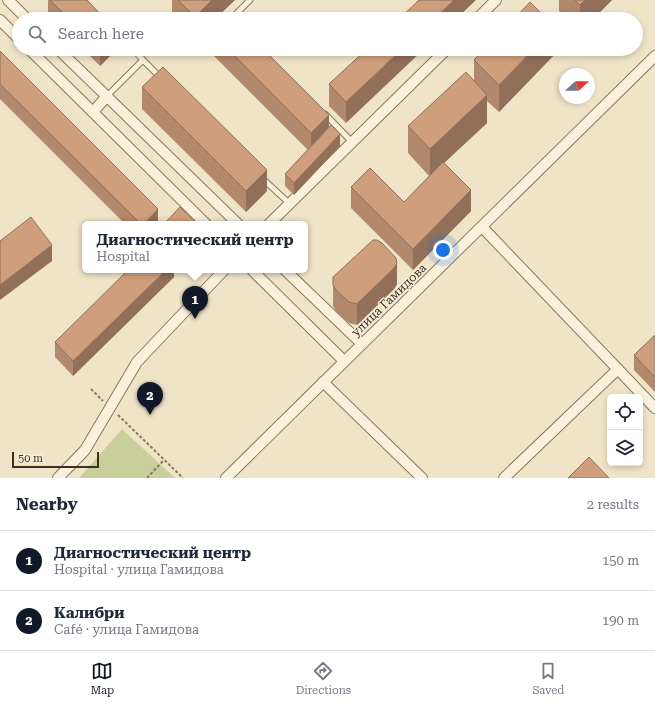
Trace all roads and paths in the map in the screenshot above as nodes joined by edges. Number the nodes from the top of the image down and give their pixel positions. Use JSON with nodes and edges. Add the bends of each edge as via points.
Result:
{"nodes":[{"id":1,"x":8,"y":0,"type":"edge"},
{"id":2,"x":250,"y":0,"type":"edge"},
{"id":3,"x":496,"y":0,"type":"edge"},
{"id":4,"x":20,"y":12,"type":"edge"},
{"id":5,"x":238,"y":12,"type":"edge"},
{"id":6,"x":484,"y":12,"type":"edge"},
{"id":7,"x":0,"y":20,"type":"edge"},
{"id":8,"x":12,"y":32,"type":"edge"},
{"id":9,"x":36,"y":56,"type":"edge"},
{"id":10,"x":65,"y":56,"type":"edge"},
{"id":11,"x":139,"y":56,"type":"edge"},
{"id":12,"x":440,"y":56,"type":"edge"},
{"id":13,"x":655,"y":56,"type":"edge"},
{"id":14,"x":143,"y":60,"type":"junction"},
{"id":15,"x":165,"y":82,"type":"edge"},
{"id":16,"x":107,"y":96,"type":"junction"},
{"id":17,"x":320,"y":109,"type":"edge"},
{"id":18,"x":92,"y":112,"type":"junction"},
{"id":19,"x":352,"y":142,"type":"junction"},
{"id":20,"x":260,"y":176,"type":"edge"},
{"id":21,"x":290,"y":204,"type":"junction"},
{"id":22,"x":203,"y":221,"type":"edge"},
{"id":23,"x":235,"y":221,"type":"edge"},
{"id":24,"x":272,"y":221,"type":"edge"},
{"id":25,"x":482,"y":227,"type":"junction"},
{"id":26,"x":221,"y":273,"type":"edge"},
{"id":27,"x":255,"y":273,"type":"edge"},
{"id":28,"x":288,"y":273,"type":"edge"},
{"id":29,"x":362,"y":344,"type":"junction"},
{"id":30,"x":344,"y":361,"type":"junction"},
{"id":31,"x":618,"y":370,"type":"junction"},
{"id":32,"x":323,"y":382,"type":"junction"},
{"id":33,"x":91,"y":389,"type":"dead end"},
{"id":34,"x":110,"y":408,"type":"junction"},
{"id":35,"x":655,"y":408,"type":"edge"},
{"id":36,"x":164,"y":460,"type":"junction"},
{"id":37,"x":58,"y":478,"type":"edge"},
{"id":38,"x":147,"y":478,"type":"edge"},
{"id":39,"x":183,"y":478,"type":"edge"},
{"id":40,"x":226,"y":478,"type":"edge"},
{"id":41,"x":422,"y":478,"type":"edge"},
{"id":42,"x":504,"y":478,"type":"edge"}],
"edges":[{"from":1,"to":4,"type":"street"},
{"from":2,"to":5,"type":"lane"},
{"from":3,"to":6,"type":"street"},
{"from":7,"to":8,"type":"street"},
{"from":9,"to":18,"type":"street"},
{"from":10,"to":16,"type":"street"},
{"from":11,"to":14,"type":"lane"},
{"from":12,"to":19,"type":"street"},
{"from":13,"to":25,"type":"street","name":"улица Гамидова"},
{"from":14,"to":15,"type":"lane"},
{"from":14,"to":16,"type":"lane"},
{"from":16,"to":18,"type":"street"},
{"from":16,"to":23,"type":"street"},
{"from":17,"to":19,"type":"lane"},
{"from":18,"to":22,"type":"street"},
{"from":19,"to":21,"type":"street"},
{"from":20,"to":21,"type":"lane"},
{"from":21,"to":24,"type":"street"},
{"from":25,"to":29,"type":"street","name":"улица Гамидова"},
{"from":25,"to":31,"type":"street"},
{"from":26,"to":34,"type":"street","via":[[137,362]]},
{"from":27,"to":30,"type":"street"},
{"from":28,"to":29,"type":"street"},
{"from":29,"to":30,"type":"street","name":"улица Гамидова"},
{"from":30,"to":32,"type":"street","name":"улица Гамидова"},
{"from":31,"to":35,"type":"street"},
{"from":31,"to":42,"type":"street"},
{"from":32,"to":40,"type":"street","name":"улица Гамидова"},
{"from":32,"to":41,"type":"street"},
{"from":33,"to":34,"type":"path"},
{"from":34,"to":36,"type":"path"},
{"from":34,"to":37,"type":"street","via":[[85,450]]},
{"from":36,"to":38,"type":"path"},
{"from":36,"to":39,"type":"path"}]}
